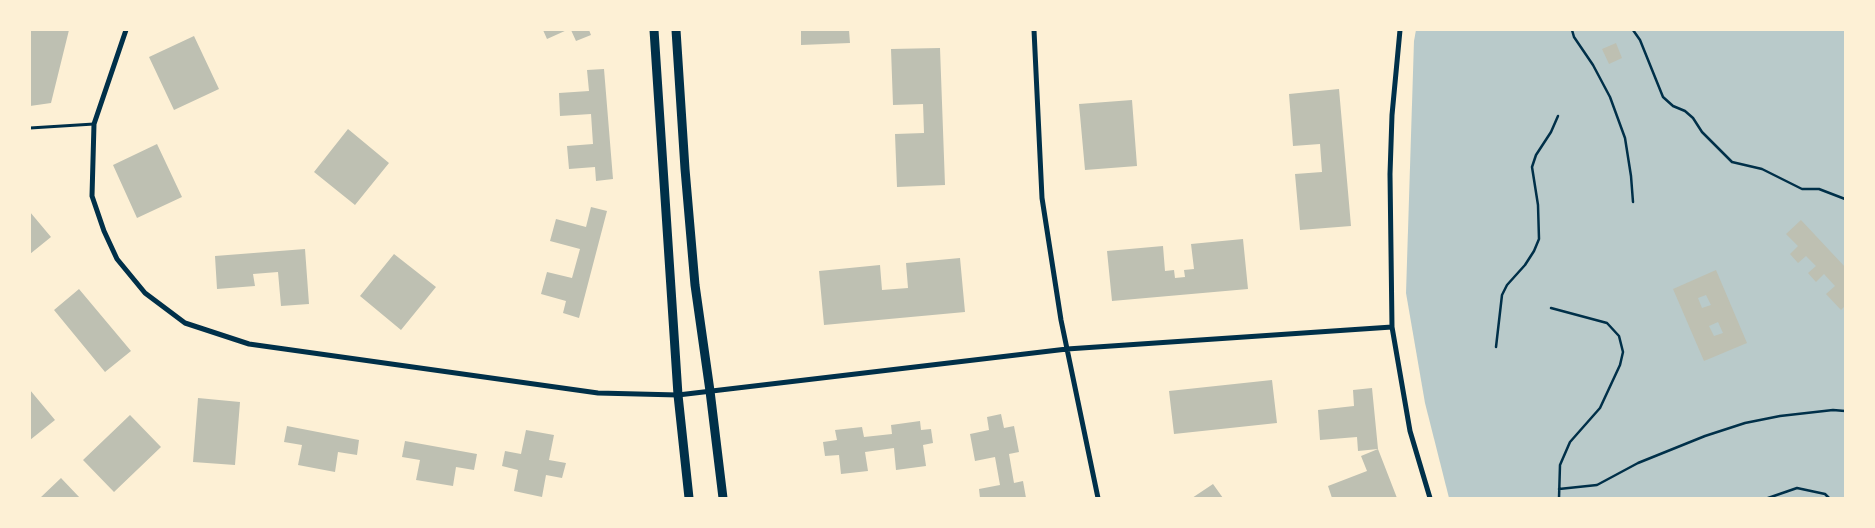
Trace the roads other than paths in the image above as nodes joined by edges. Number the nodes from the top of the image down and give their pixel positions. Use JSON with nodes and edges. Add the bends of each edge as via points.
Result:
{"nodes":[{"id":1,"x":126,"y":30,"type":"edge"},
{"id":2,"x":654,"y":30,"type":"edge"},
{"id":3,"x":676,"y":30,"type":"edge"},
{"id":4,"x":1034,"y":30,"type":"edge"},
{"id":5,"x":1400,"y":30,"type":"edge"},
{"id":6,"x":94,"y":124,"type":"junction"},
{"id":7,"x":30,"y":128,"type":"edge"},
{"id":8,"x":1392,"y":327,"type":"junction"},
{"id":9,"x":1067,"y":350,"type":"junction"},
{"id":10,"x":710,"y":390,"type":"junction"},
{"id":11,"x":678,"y":395,"type":"junction"},
{"id":12,"x":689,"y":498,"type":"edge"},
{"id":13,"x":723,"y":498,"type":"edge"},
{"id":14,"x":1098,"y":498,"type":"edge"},
{"id":15,"x":1430,"y":498,"type":"edge"}],
"edges":[{"from":1,"to":6,"type":"street"},
{"from":2,"to":11,"type":"main road"},
{"from":3,"to":10,"type":"main road","via":[[695,285]]},
{"from":4,"to":9,"type":"street","via":[[1042,198]]},
{"from":5,"to":8,"type":"street","via":[[1390,174]]},
{"from":6,"to":7,"type":"lane"},
{"from":6,"to":11,"type":"street","via":[[92,196],[104,231],[117,259],[145,293],[185,322],[249,344],[598,393]]},
{"from":8,"to":9,"type":"street"},
{"from":8,"to":15,"type":"street","via":[[1410,431]]},
{"from":9,"to":10,"type":"street"},
{"from":9,"to":14,"type":"street"},
{"from":10,"to":11,"type":"street"},
{"from":10,"to":13,"type":"main road"},
{"from":11,"to":12,"type":"main road"}]}
